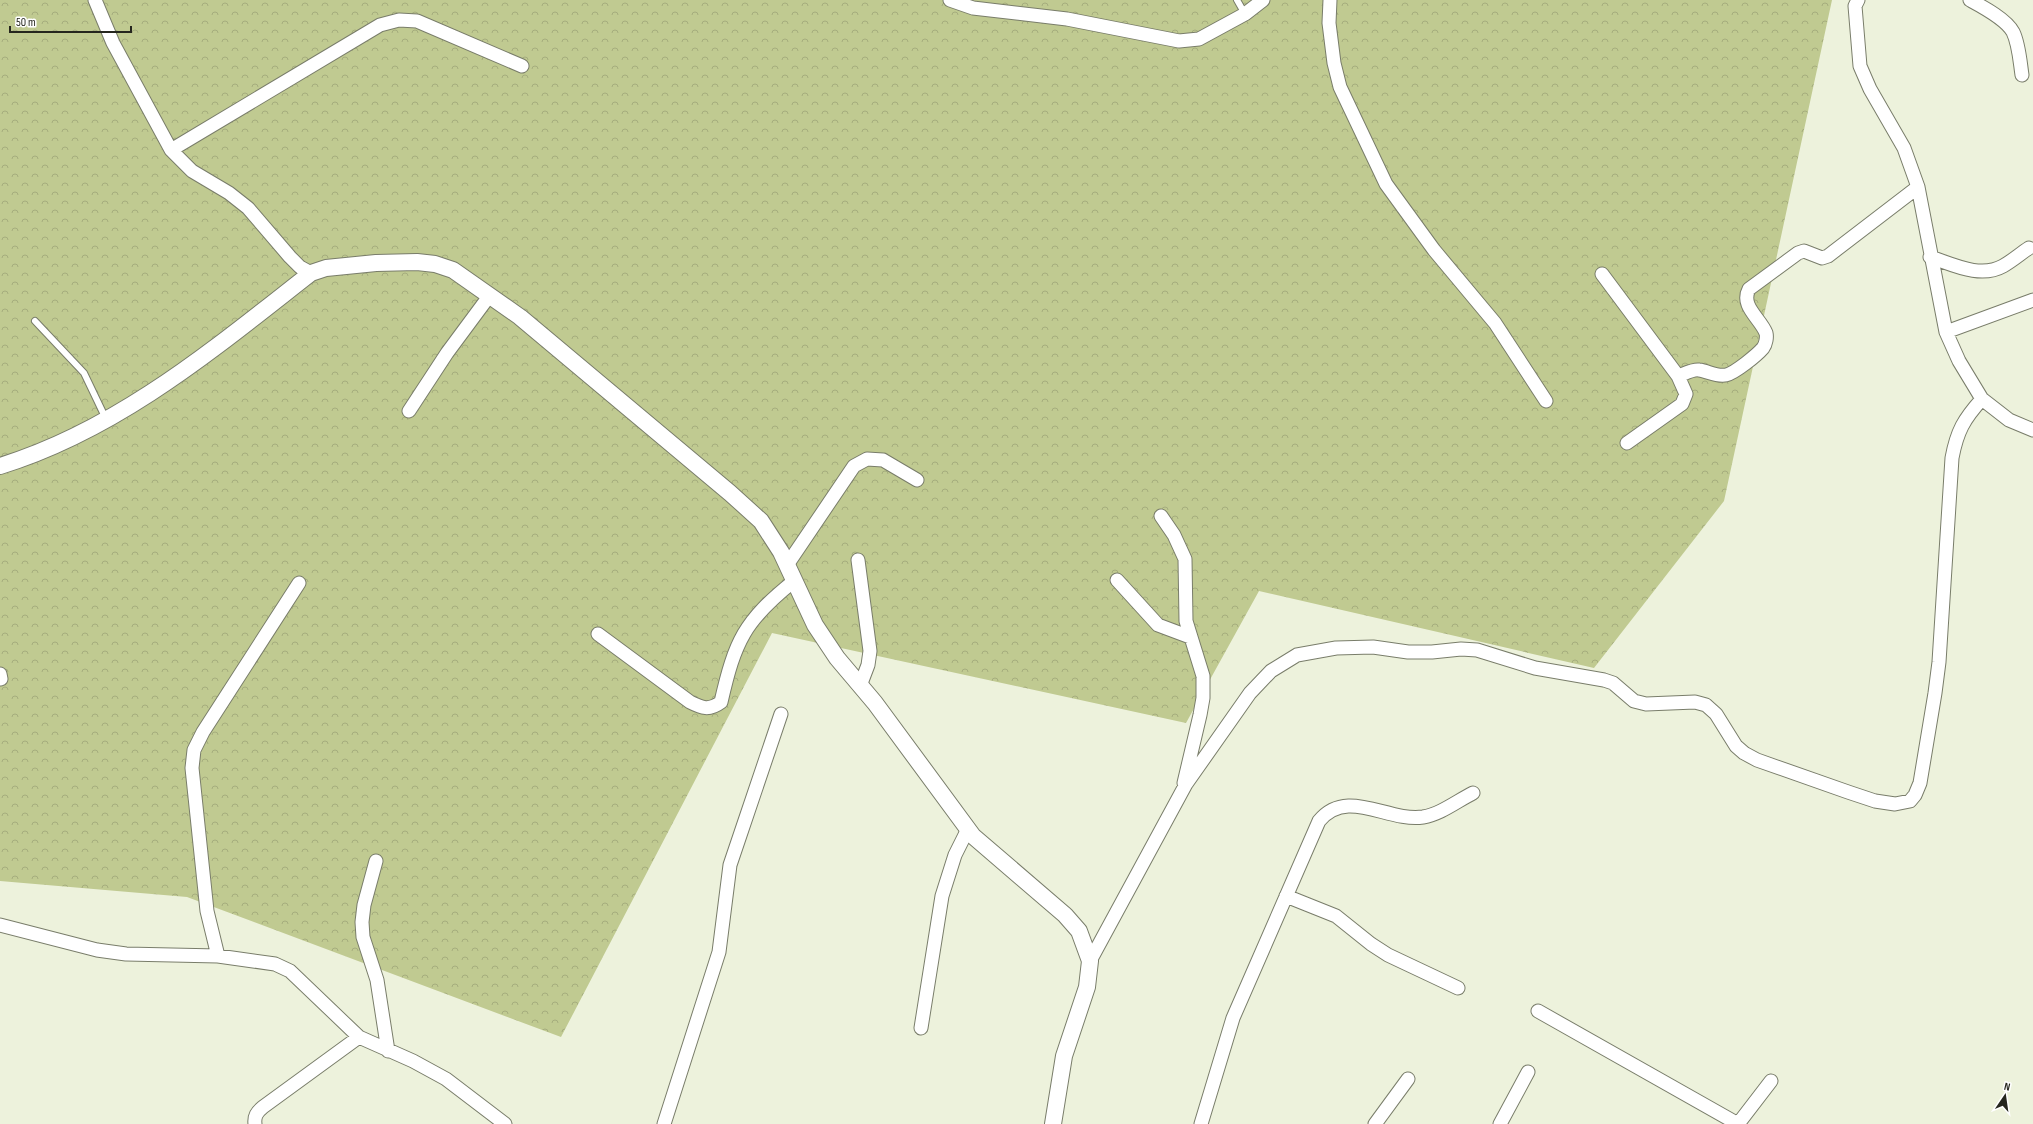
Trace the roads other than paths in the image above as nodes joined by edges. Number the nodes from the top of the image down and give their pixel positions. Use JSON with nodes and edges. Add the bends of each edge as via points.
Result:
{"nodes":[{"id":1,"x":95,"y":0,"type":"edge"},
{"id":2,"x":950,"y":0,"type":"edge"},
{"id":3,"x":1237,"y":0,"type":"edge"},
{"id":4,"x":1263,"y":0,"type":"edge"},
{"id":5,"x":1330,"y":0,"type":"edge"},
{"id":6,"x":1970,"y":0,"type":"edge"},
{"id":7,"x":1853,"y":2,"type":"edge"},
{"id":8,"x":1245,"y":14,"type":"junction"},
{"id":9,"x":522,"y":66,"type":"dead end"},
{"id":10,"x":2022,"y":75,"type":"dead end"},
{"id":11,"x":171,"y":150,"type":"junction"},
{"id":12,"x":1918,"y":187,"type":"junction"},
{"id":13,"x":2029,"y":248,"type":"dead end"},
{"id":14,"x":1930,"y":257,"type":"junction"},
{"id":15,"x":311,"y":273,"type":"junction"},
{"id":16,"x":1602,"y":274,"type":"dead end"},
{"id":17,"x":490,"y":295,"type":"junction"},
{"id":18,"x":2033,"y":300,"type":"edge"},
{"id":19,"x":35,"y":321,"type":"dead end"},
{"id":20,"x":1946,"y":332,"type":"junction"},
{"id":21,"x":1678,"y":376,"type":"junction"},
{"id":22,"x":1982,"y":399,"type":"junction"},
{"id":23,"x":1546,"y":401,"type":"dead end"},
{"id":24,"x":409,"y":411,"type":"dead end"},
{"id":25,"x":106,"y":419,"type":"junction"},
{"id":26,"x":2033,"y":430,"type":"edge"},
{"id":27,"x":1627,"y":443,"type":"dead end"},
{"id":28,"x":0,"y":466,"type":"edge"},
{"id":29,"x":917,"y":480,"type":"dead end"},
{"id":30,"x":1161,"y":516,"type":"dead end"},
{"id":31,"x":858,"y":560,"type":"dead end"},
{"id":32,"x":787,"y":565,"type":"junction"},
{"id":33,"x":1117,"y":580,"type":"dead end"},
{"id":34,"x":794,"y":581,"type":"junction"},
{"id":35,"x":299,"y":583,"type":"dead end"},
{"id":36,"x":598,"y":634,"type":"dead end"},
{"id":37,"x":1190,"y":637,"type":"junction"},
{"id":38,"x":860,"y":686,"type":"junction"},
{"id":39,"x":781,"y":714,"type":"dead end"},
{"id":40,"x":1182,"y":792,"type":"junction"},
{"id":41,"x":1473,"y":793,"type":"dead end"},
{"id":42,"x":968,"y":829,"type":"junction"},
{"id":43,"x":376,"y":861,"type":"dead end"},
{"id":44,"x":1286,"y":896,"type":"junction"},
{"id":45,"x":0,"y":925,"type":"edge"},
{"id":46,"x":218,"y":956,"type":"junction"},
{"id":47,"x":1090,"y":961,"type":"junction"},
{"id":48,"x":1458,"y":988,"type":"dead end"},
{"id":49,"x":1538,"y":1011,"type":"dead end"},
{"id":50,"x":922,"y":1028,"type":"dead end"},
{"id":51,"x":359,"y":1037,"type":"junction"},
{"id":52,"x":388,"y":1051,"type":"junction"},
{"id":53,"x":1528,"y":1072,"type":"dead end"},
{"id":54,"x":1408,"y":1079,"type":"dead end"},
{"id":55,"x":1771,"y":1081,"type":"dead end"},
{"id":56,"x":1203,"y":1123,"type":"edge"},
{"id":57,"x":255,"y":1124,"type":"edge"},
{"id":58,"x":505,"y":1124,"type":"edge"},
{"id":59,"x":664,"y":1124,"type":"edge"},
{"id":60,"x":1053,"y":1124,"type":"edge"},
{"id":61,"x":1375,"y":1124,"type":"edge"},
{"id":62,"x":1500,"y":1124,"type":"edge"}],
"edges":[{"from":1,"to":11,"type":"street","via":[[113,43]]},
{"from":2,"to":8,"type":"street","via":[[973,8],[1067,19],[1179,41],[1199,39]]},
{"from":3,"to":8,"type":"lane"},
{"from":4,"to":8,"type":"street"},
{"from":5,"to":23,"type":"street","via":[[1329,23],[1334,64],[1340,87],[1386,184],[1434,250],[1495,323]]},
{"from":6,"to":10,"type":"street","via":[[1994,14],[2013,32]]},
{"from":7,"to":12,"type":"street","via":[[1860,66],[1870,89],[1904,148]]},
{"from":9,"to":11,"type":"street","via":[[416,21],[399,20],[380,25]]},
{"from":11,"to":15,"type":"street","via":[[192,171],[229,193],[248,208],[290,257]]},
{"from":12,"to":14,"type":"street"},
{"from":12,"to":21,"type":"street","via":[[1828,256],[1822,258],[1804,251],[1798,253],[1749,290],[1746,295],[1747,303],[1766,333],[1766,340],[1764,347],[1734,371],[1724,376],[1716,376],[1696,370]]},
{"from":13,"to":14,"type":"street","via":[[2002,267],[1988,271],[1967,270]]},
{"from":14,"to":20,"type":"street"},
{"from":15,"to":17,"type":"street","via":[[326,268],[376,263],[435,264],[453,270]]},
{"from":15,"to":25,"type":"street","via":[[187,370]]},
{"from":16,"to":21,"type":"street"},
{"from":17,"to":24,"type":"street","via":[[446,353]]},
{"from":17,"to":32,"type":"street","via":[[520,317],[761,520]]},
{"from":18,"to":20,"type":"street"},
{"from":19,"to":25,"type":"lane","via":[[84,373]]},
{"from":20,"to":22,"type":"street","via":[[1959,361]]},
{"from":21,"to":27,"type":"street","via":[[1686,394],[1682,404]]},
{"from":22,"to":26,"type":"street","via":[[2009,420]]},
{"from":22,"to":40,"type":"street","via":[[1965,419],[1956,438],[1952,458],[1935,693],[1920,783],[1910,801],[1895,804],[1875,801],[1757,760],[1736,746],[1716,714],[1706,705],[1695,702],[1646,704],[1634,701],[1613,683],[1604,680],[1535,668],[1477,650],[1408,652],[1373,647],[1336,648],[1297,654],[1271,671],[1250,693]]},
{"from":25,"to":28,"type":"street","via":[[35,456]]},
{"from":29,"to":32,"type":"street","via":[[883,460],[867,459],[854,466]]},
{"from":30,"to":37,"type":"street","via":[[1174,535],[1185,559],[1184,606]]},
{"from":31,"to":38,"type":"street","via":[[870,651]]},
{"from":32,"to":34,"type":"street"},
{"from":33,"to":37,"type":"street","via":[[1158,625]]},
{"from":34,"to":36,"type":"street","via":[[761,609],[740,640],[730,664],[721,702],[714,708],[703,709],[690,702]]},
{"from":34,"to":38,"type":"street","via":[[815,625]]},
{"from":35,"to":46,"type":"street","via":[[194,750],[192,768],[207,912]]},
{"from":37,"to":40,"type":"street","via":[[1203,676],[1203,698]]},
{"from":38,"to":42,"type":"street"},
{"from":39,"to":59,"type":"street","via":[[730,865],[719,952]]},
{"from":40,"to":47,"type":"street"},
{"from":41,"to":44,"type":"street","via":[[1434,814],[1422,817],[1409,818],[1356,805],[1339,806],[1326,813],[1319,821]]},
{"from":42,"to":47,"type":"street","via":[[1065,914],[1079,931]]},
{"from":42,"to":50,"type":"street","via":[[955,855],[942,896]]},
{"from":43,"to":52,"type":"street","via":[[362,922],[363,937],[377,980]]},
{"from":44,"to":48,"type":"street","via":[[1336,916],[1388,955]]},
{"from":44,"to":56,"type":"street","via":[[1233,1018]]},
{"from":45,"to":46,"type":"street","via":[[98,950],[126,954]]},
{"from":46,"to":51,"type":"street","via":[[275,964],[290,971]]},
{"from":47,"to":60,"type":"street","via":[[1087,987],[1064,1056]]},
{"from":49,"to":55,"type":"street","via":[[1738,1124]]},
{"from":51,"to":52,"type":"street"},
{"from":51,"to":57,"type":"street","via":[[263,1106],[257,1112]]},
{"from":52,"to":58,"type":"street","via":[[446,1079]]},
{"from":53,"to":62,"type":"street"},
{"from":54,"to":61,"type":"street"}]}
